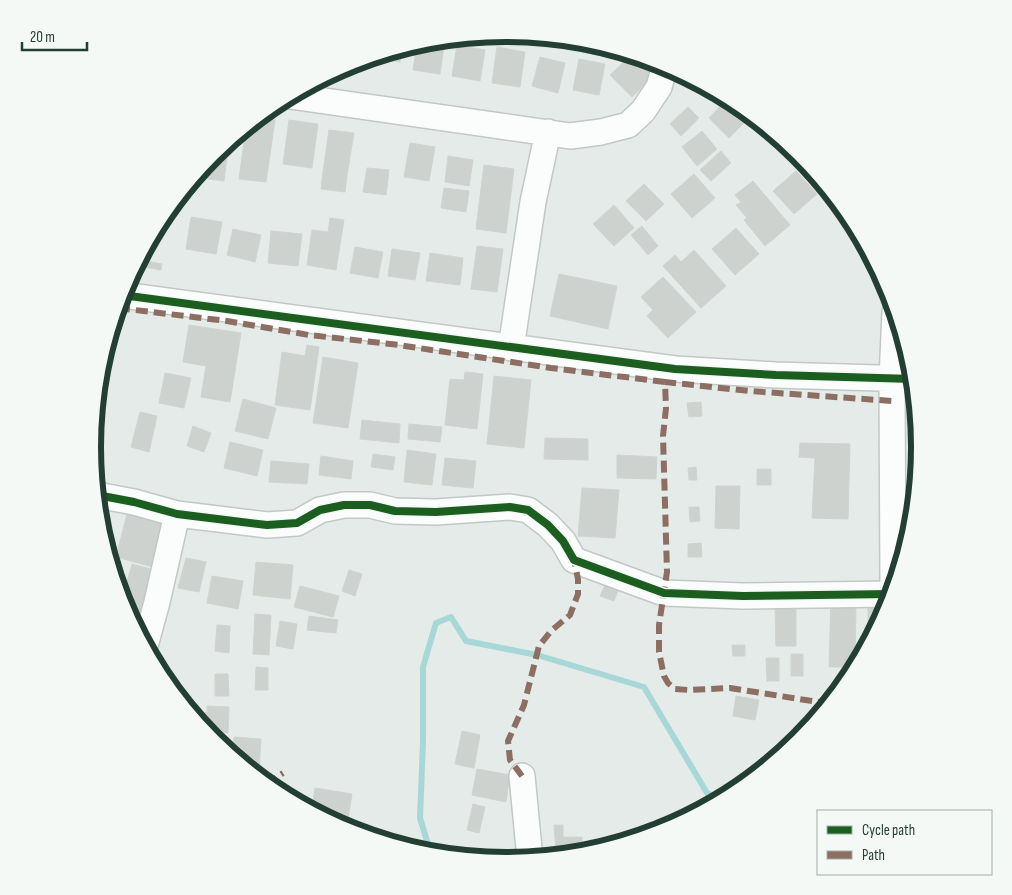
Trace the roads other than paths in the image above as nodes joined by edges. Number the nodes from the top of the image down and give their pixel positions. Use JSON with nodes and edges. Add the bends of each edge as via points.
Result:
{"nodes":[{"id":1,"x":663,"y":74,"type":"edge"},
{"id":2,"x":302,"y":98,"type":"edge"},
{"id":3,"x":548,"y":132,"type":"junction"},
{"id":4,"x":131,"y":296,"type":"edge"},
{"id":5,"x":511,"y":348,"type":"junction"},
{"id":6,"x":899,"y":352,"type":"edge"},
{"id":7,"x":902,"y":379,"type":"edge"},
{"id":8,"x":104,"y":496,"type":"edge"},
{"id":9,"x":177,"y":514,"type":"junction"},
{"id":10,"x":894,"y":563,"type":"edge"},
{"id":11,"x":883,"y":594,"type":"edge"},
{"id":12,"x":148,"y":636,"type":"edge"},
{"id":13,"x":522,"y":776,"type":"dead end"},
{"id":14,"x":529,"y":852,"type":"edge"}],
"edges":[{"from":1,"to":3,"type":"street","via":[[659,87],[643,111],[628,125],[570,136]]},
{"from":2,"to":3,"type":"street"},
{"from":3,"to":5,"type":"street","via":[[533,202]]},
{"from":4,"to":5,"type":"street"},
{"from":5,"to":7,"type":"street","via":[[675,368]]},
{"from":6,"to":7,"type":"street"},
{"from":7,"to":10,"type":"street"},
{"from":8,"to":9,"type":"street"},
{"from":9,"to":11,"type":"street","via":[[267,526],[297,523],[320,510],[344,505],[370,505],[395,511],[528,510],[563,541],[574,560],[664,593],[743,596]]},
{"from":9,"to":12,"type":"street"},
{"from":13,"to":14,"type":"street"}]}
